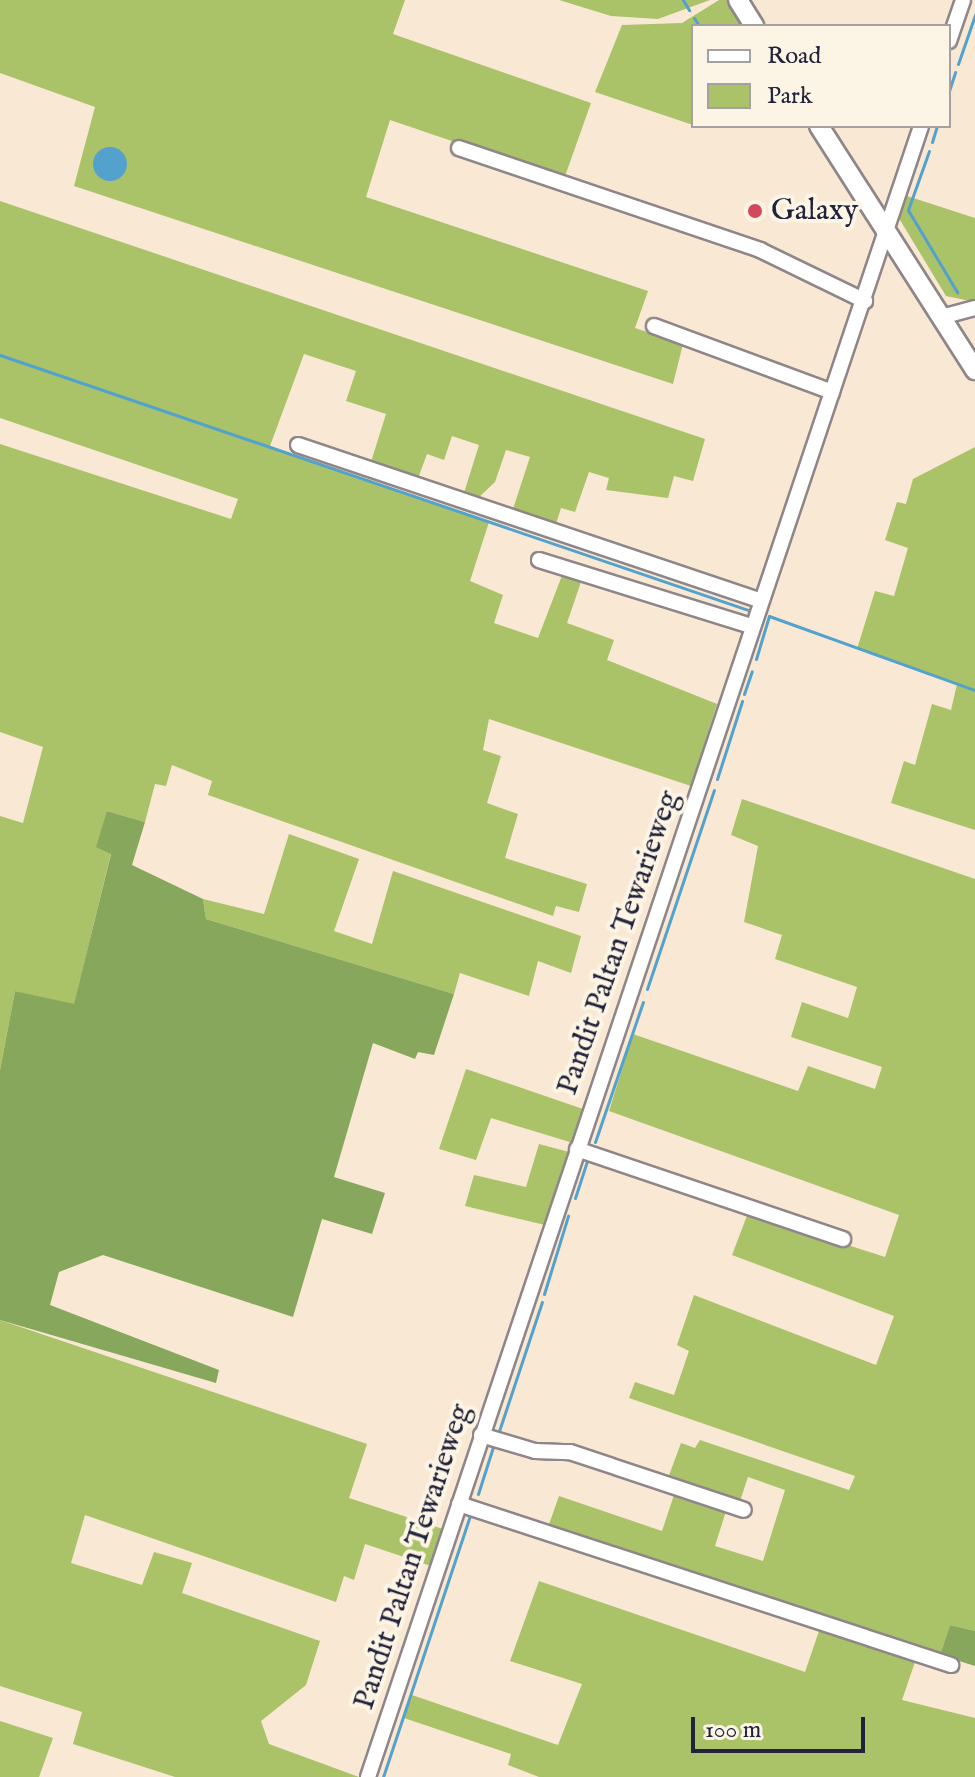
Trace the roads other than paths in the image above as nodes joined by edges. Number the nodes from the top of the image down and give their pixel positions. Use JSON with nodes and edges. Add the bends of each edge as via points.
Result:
{"nodes":[{"id":1,"x":738,"y":0,"type":"edge"},
{"id":2,"x":963,"y":0,"type":"edge"},
{"id":3,"x":753,"y":24,"type":"edge"},
{"id":4,"x":951,"y":35,"type":"edge"},
{"id":5,"x":820,"y":128,"type":"edge"},
{"id":6,"x":920,"y":128,"type":"edge"},
{"id":7,"x":459,"y":148,"type":"dead end"},
{"id":8,"x":887,"y":234,"type":"junction"},
{"id":9,"x":865,"y":301,"type":"junction"},
{"id":10,"x":975,"y":308,"type":"edge"},
{"id":11,"x":941,"y":317,"type":"junction"},
{"id":12,"x":654,"y":326,"type":"dead end"},
{"id":13,"x":975,"y":370,"type":"edge"},
{"id":14,"x":832,"y":392,"type":"junction"},
{"id":15,"x":298,"y":445,"type":"dead end"},
{"id":16,"x":539,"y":560,"type":"dead end"},
{"id":17,"x":761,"y":601,"type":"junction"},
{"id":18,"x":751,"y":626,"type":"junction"},
{"id":19,"x":577,"y":1149,"type":"junction"},
{"id":20,"x":843,"y":1239,"type":"dead end"},
{"id":21,"x":481,"y":1435,"type":"junction"},
{"id":22,"x":459,"y":1504,"type":"junction"},
{"id":23,"x":744,"y":1510,"type":"dead end"},
{"id":24,"x":951,"y":1665,"type":"dead end"},
{"id":25,"x":368,"y":1777,"type":"edge"}],
"edges":[{"from":1,"to":3,"type":"main road"},
{"from":2,"to":4,"type":"street"},
{"from":5,"to":8,"type":"main road"},
{"from":6,"to":8,"type":"street","name":"Pandit Paltan Tewarieweg"},
{"from":7,"to":9,"type":"street","via":[[760,250]]},
{"from":8,"to":9,"type":"street","name":"Pandit Paltan Tewarieweg"},
{"from":8,"to":11,"type":"main road"},
{"from":9,"to":14,"type":"street","name":"Pandit Paltan Tewarieweg"},
{"from":10,"to":11,"type":"street"},
{"from":11,"to":13,"type":"main road"},
{"from":12,"to":14,"type":"street"},
{"from":14,"to":17,"type":"street","name":"Pandit Paltan Tewarieweg"},
{"from":15,"to":17,"type":"street"},
{"from":16,"to":18,"type":"street"},
{"from":17,"to":18,"type":"street","name":"Pandit Paltan Tewarieweg"},
{"from":18,"to":19,"type":"street","name":"Pandit Paltan Tewarieweg"},
{"from":19,"to":20,"type":"street"},
{"from":19,"to":21,"type":"street","name":"Pandit Paltan Tewarieweg"},
{"from":21,"to":22,"type":"street","name":"Pandit Paltan Tewarieweg"},
{"from":21,"to":23,"type":"street","via":[[535,1451],[570,1452]]},
{"from":22,"to":24,"type":"street"},
{"from":22,"to":25,"type":"street","name":"Pandit Paltan Tewarieweg"}]}
